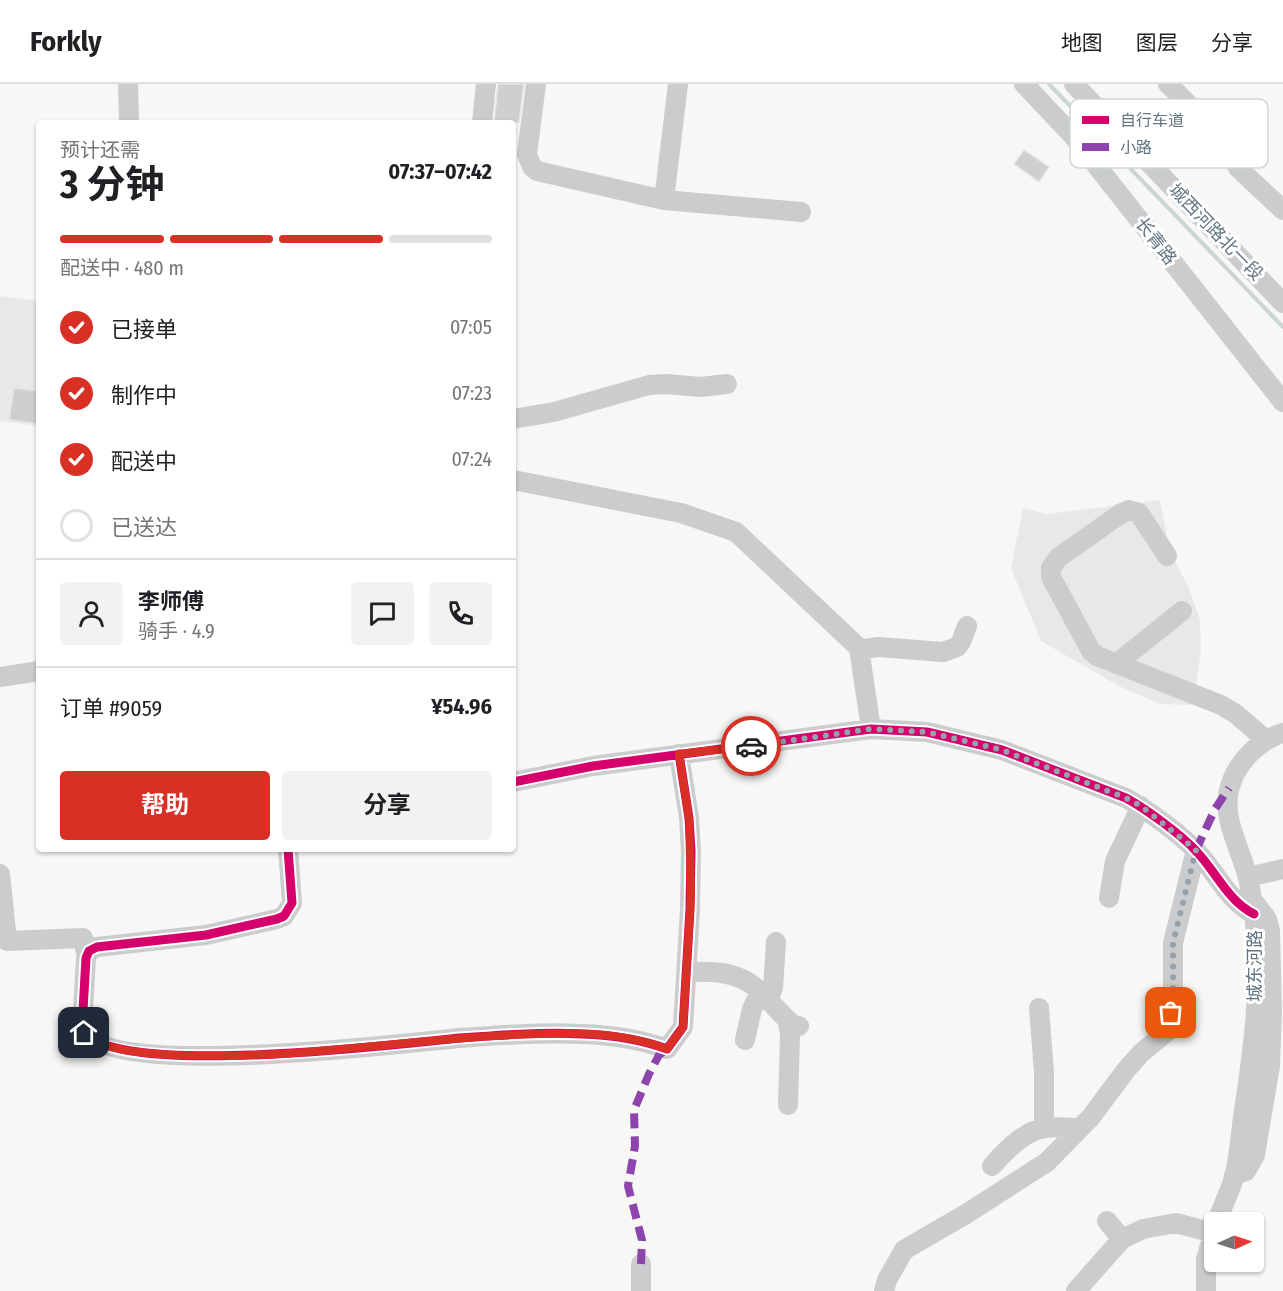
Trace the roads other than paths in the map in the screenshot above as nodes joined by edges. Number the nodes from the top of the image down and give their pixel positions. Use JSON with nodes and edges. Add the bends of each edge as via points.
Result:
{"nodes":[{"id":1,"x":128,"y":84,"type":"edge"},
{"id":2,"x":486,"y":84,"type":"edge"},
{"id":3,"x":536,"y":84,"type":"edge"},
{"id":4,"x":678,"y":84,"type":"edge"},
{"id":5,"x":1024,"y":84,"type":"edge"},
{"id":6,"x":1168,"y":84,"type":"edge"},
{"id":7,"x":1085,"y":87,"type":"edge"},
{"id":8,"x":1096,"y":99,"type":"edge"},
{"id":9,"x":1183,"y":99,"type":"edge"},
{"id":10,"x":129,"y":120,"type":"edge"},
{"id":11,"x":482,"y":120,"type":"edge"},
{"id":12,"x":1070,"y":133,"type":"edge"},
{"id":13,"x":1098,"y":168,"type":"edge"},
{"id":14,"x":1159,"y":168,"type":"edge"},
{"id":15,"x":1238,"y":168,"type":"edge"},
{"id":16,"x":664,"y":200,"type":"junction"},
{"id":17,"x":1283,"y":210,"type":"edge"},
{"id":18,"x":801,"y":212,"type":"dead end"},
{"id":19,"x":1283,"y":303,"type":"edge"},
{"id":20,"x":726,"y":384,"type":"dead end"},
{"id":21,"x":1283,"y":402,"type":"edge"},
{"id":22,"x":516,"y":418,"type":"edge"},
{"id":23,"x":516,"y":481,"type":"edge"},
{"id":24,"x":1167,"y":556,"type":"dead end"},
{"id":25,"x":1182,"y":611,"type":"dead end"},
{"id":26,"x":967,"y":626,"type":"dead end"},
{"id":27,"x":859,"y":650,"type":"junction"},
{"id":28,"x":1116,"y":664,"type":"junction"},
{"id":29,"x":36,"y":671,"type":"edge"},
{"id":30,"x":0,"y":677,"type":"edge"},
{"id":31,"x":871,"y":729,"type":"junction"},
{"id":32,"x":1275,"y":737,"type":"edge"},
{"id":33,"x":679,"y":754,"type":"junction"},
{"id":34,"x":516,"y":781,"type":"edge"},
{"id":35,"x":1141,"y":806,"type":"junction"},
{"id":36,"x":1196,"y":850,"type":"junction"},
{"id":37,"x":288,"y":852,"type":"edge"},
{"id":38,"x":1283,"y":869,"type":"edge"},
{"id":39,"x":0,"y":874,"type":"edge"},
{"id":40,"x":1248,"y":877,"type":"junction"},
{"id":41,"x":1109,"y":898,"type":"dead end"},
{"id":42,"x":1253,"y":907,"type":"junction"},
{"id":43,"x":776,"y":942,"type":"dead end"},
{"id":44,"x":89,"y":951,"type":"junction"},
{"id":45,"x":687,"y":972,"type":"junction"},
{"id":46,"x":764,"y":997,"type":"junction"},
{"id":47,"x":1039,"y":1008,"type":"dead end"},
{"id":48,"x":745,"y":1040,"type":"dead end"},
{"id":49,"x":788,"y":1106,"type":"dead end"},
{"id":50,"x":1044,"y":1128,"type":"junction"},
{"id":51,"x":1079,"y":1128,"type":"junction"},
{"id":52,"x":992,"y":1166,"type":"dead end"},
{"id":53,"x":1221,"y":1212,"type":"edge"},
{"id":54,"x":1107,"y":1221,"type":"dead end"},
{"id":55,"x":1204,"y":1227,"type":"edge"},
{"id":56,"x":1122,"y":1239,"type":"junction"},
{"id":57,"x":641,"y":1264,"type":"dead end"},
{"id":58,"x":1206,"y":1272,"type":"edge"},
{"id":59,"x":641,"y":1291,"type":"edge"},
{"id":60,"x":884,"y":1291,"type":"edge"},
{"id":61,"x":1076,"y":1291,"type":"edge"},
{"id":62,"x":1206,"y":1291,"type":"edge"}],
"edges":[{"from":1,"to":10,"type":"street"},
{"from":2,"to":11,"type":"street"},
{"from":3,"to":16,"type":"street","via":[[527,154],[532,167],[547,175]]},
{"from":4,"to":16,"type":"street"},
{"from":5,"to":12,"type":"street","name":"长青路"},
{"from":6,"to":9,"type":"street"},
{"from":7,"to":8,"type":"street","name":"城西河路北一段"},
{"from":13,"to":21,"type":"street","name":"长青路"},
{"from":14,"to":19,"type":"street","name":"城西河路北一段"},
{"from":15,"to":17,"type":"street"},
{"from":16,"to":18,"type":"street"},
{"from":20,"to":22,"type":"street","via":[[649,385]]},
{"from":23,"to":27,"type":"street","via":[[681,513],[736,532]]},
{"from":24,"to":28,"type":"street","via":[[1138,513],[1129,510],[1052,565],[1052,580],[1091,651]]},
{"from":25,"to":28,"type":"street"},
{"from":26,"to":27,"type":"street","via":[[961,642],[943,652],[878,647]]},
{"from":27,"to":31,"type":"street"},
{"from":28,"to":32,"type":"street","via":[[1221,705]]},
{"from":29,"to":30,"type":"street"},
{"from":31,"to":33,"type":"street"},
{"from":31,"to":35,"type":"street","via":[[927,732],[1002,750]]},
{"from":32,"to":40,"type":"street","name":"城东河路","via":[[1253,750],[1229,788],[1227,802],[1232,827]]},
{"from":33,"to":34,"type":"street"},
{"from":33,"to":45,"type":"street","via":[[691,851]]},
{"from":35,"to":36,"type":"street"},
{"from":35,"to":41,"type":"street","via":[[1115,861]]},
{"from":36,"to":42,"type":"street","via":[[1237,903]]},
{"from":36,"to":51,"type":"street","via":[[1173,943],[1173,996],[1168,1030],[1141,1053]]},
{"from":37,"to":44,"type":"street","via":[[292,903],[284,916],[206,935]]},
{"from":38,"to":40,"type":"street"},
{"from":39,"to":44,"type":"street","via":[[7,941],[83,938]]},
{"from":40,"to":42,"type":"street","name":"城东河路"},
{"from":42,"to":53,"type":"street","name":"城东河路","via":[[1256,1001],[1251,1065],[1234,1176]]},
{"from":43,"to":46,"type":"street","via":[[773,988]]},
{"from":44,"to":45,"type":"street","via":[[84,980],[84,1033],[122,1050],[194,1056],[269,1055],[461,1038],[581,1034],[631,1038],[667,1049],[683,1027]]},
{"from":45,"to":46,"type":"street","via":[[734,976],[752,984]]},
{"from":46,"to":48,"type":"street","via":[[752,1009]]},
{"from":46,"to":49,"type":"street","via":[[793,1023]]},
{"from":47,"to":50,"type":"street"},
{"from":50,"to":51,"type":"street"},
{"from":50,"to":52,"type":"street","via":[[1020,1140]]},
{"from":51,"to":60,"type":"street","via":[[1033,1172],[904,1250]]},
{"from":54,"to":56,"type":"street"},
{"from":55,"to":56,"type":"street","via":[[1176,1223],[1143,1229]]},
{"from":56,"to":61,"type":"street"},
{"from":57,"to":59,"type":"street"},
{"from":58,"to":62,"type":"street","name":"城东河路"}]}
